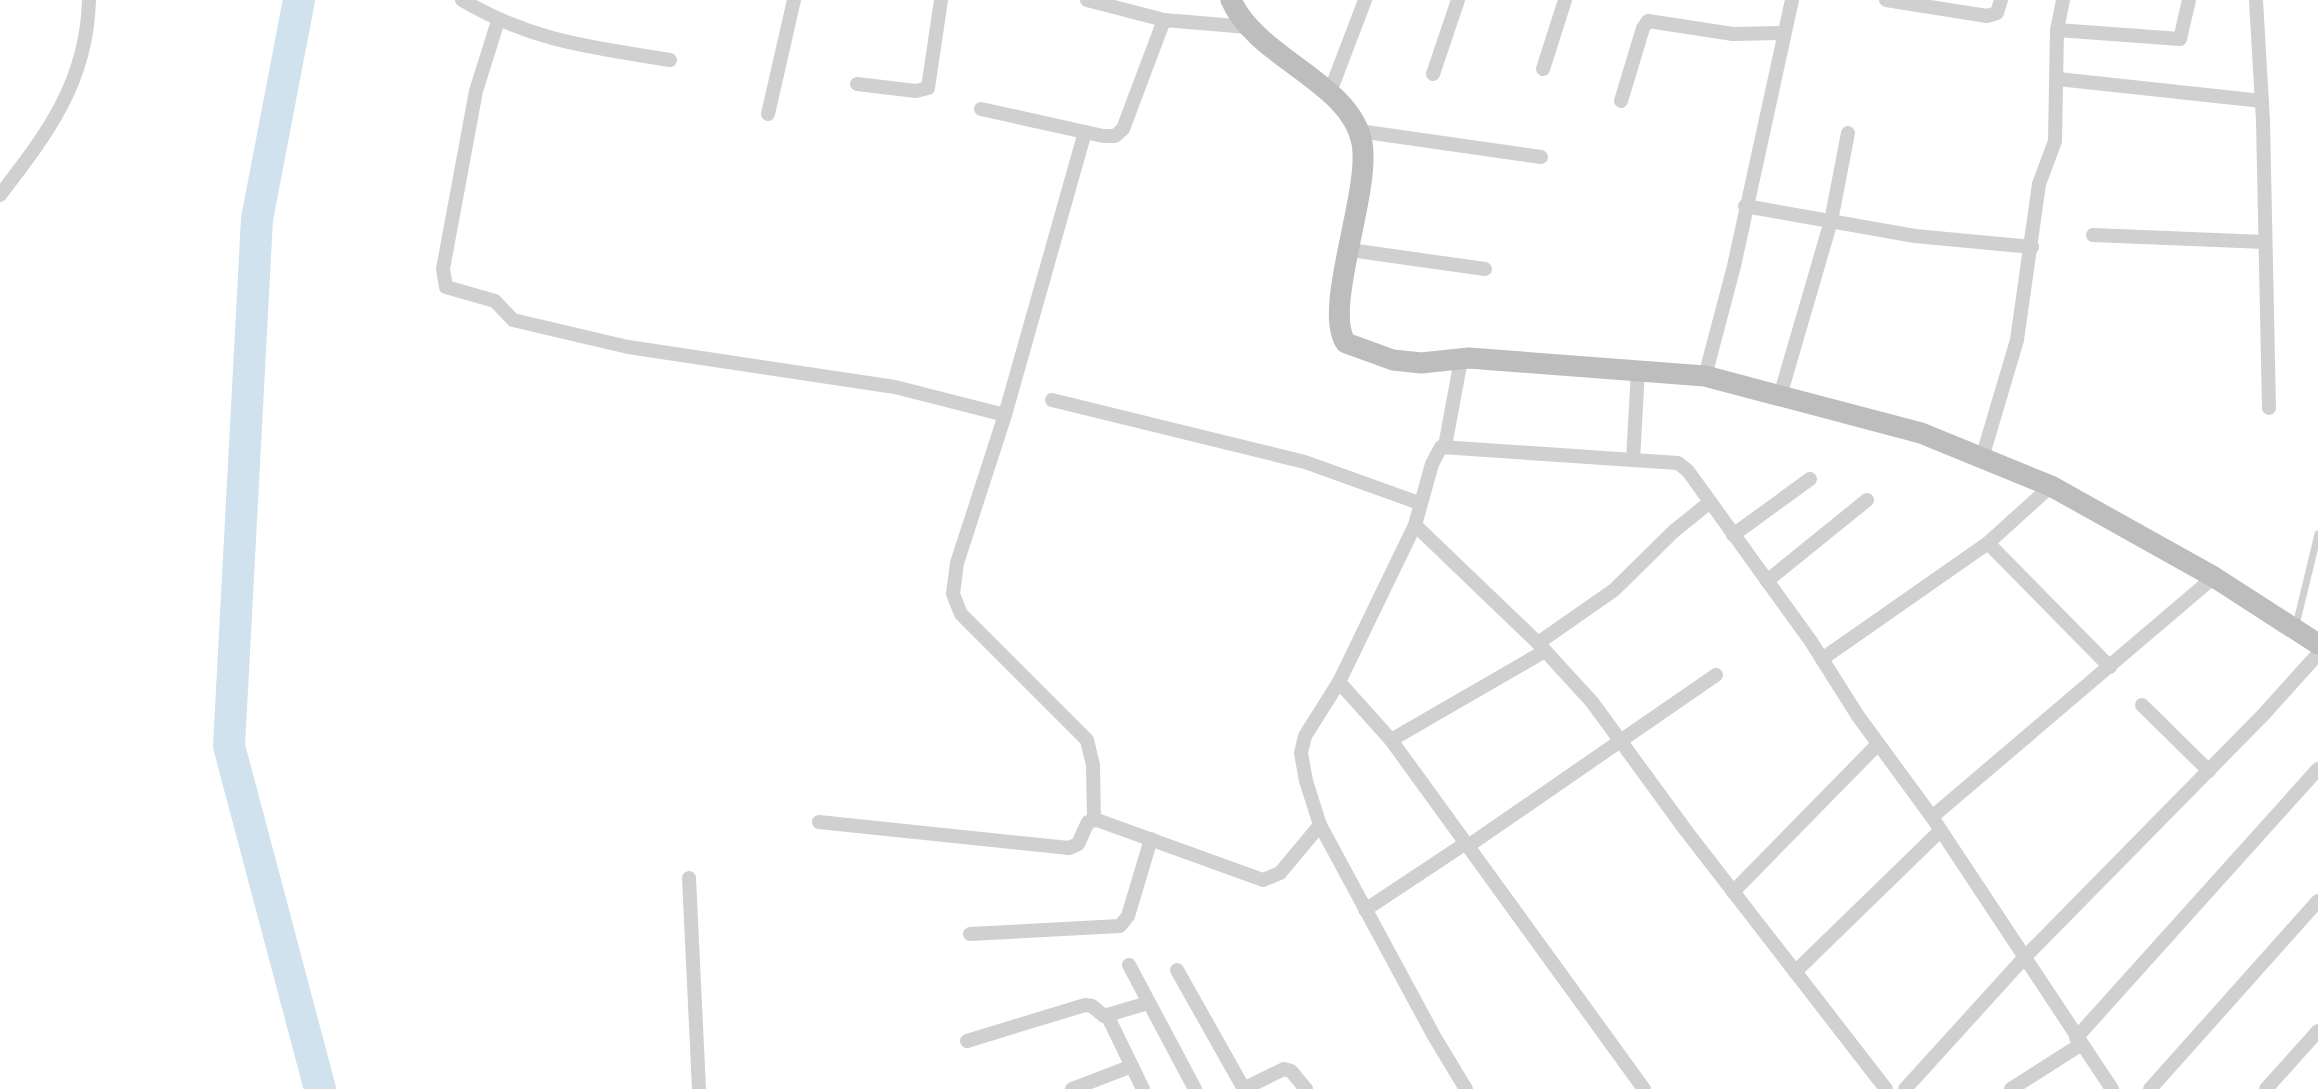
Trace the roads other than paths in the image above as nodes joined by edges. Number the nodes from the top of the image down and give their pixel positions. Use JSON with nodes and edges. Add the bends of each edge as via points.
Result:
{"nodes":[{"id":1,"x":89,"y":0,"type":"edge"},
{"id":2,"x":462,"y":0,"type":"edge"},
{"id":3,"x":794,"y":0,"type":"edge"},
{"id":4,"x":941,"y":0,"type":"edge"},
{"id":5,"x":1087,"y":0,"type":"edge"},
{"id":6,"x":1231,"y":0,"type":"edge"},
{"id":7,"x":1365,"y":0,"type":"edge"},
{"id":8,"x":1458,"y":0,"type":"edge"},
{"id":9,"x":1566,"y":0,"type":"edge"},
{"id":10,"x":1793,"y":0,"type":"edge"},
{"id":11,"x":1886,"y":0,"type":"edge"},
{"id":12,"x":2001,"y":0,"type":"edge"},
{"id":13,"x":2063,"y":0,"type":"edge"},
{"id":14,"x":2189,"y":0,"type":"edge"},
{"id":15,"x":2256,"y":0,"type":"edge"},
{"id":16,"x":1164,"y":20,"type":"junction"},
{"id":17,"x":498,"y":21,"type":"junction"},
{"id":18,"x":1248,"y":27,"type":"junction"},
{"id":19,"x":2057,"y":30,"type":"junction"},
{"id":20,"x":1784,"y":33,"type":"junction"},
{"id":21,"x":670,"y":60,"type":"dead end"},
{"id":22,"x":1543,"y":69,"type":"dead end"},
{"id":23,"x":1433,"y":74,"type":"dead end"},
{"id":24,"x":2058,"y":79,"type":"junction"},
{"id":25,"x":857,"y":84,"type":"dead end"},
{"id":26,"x":1330,"y":92,"type":"junction"},
{"id":27,"x":1621,"y":101,"type":"dead end"},
{"id":28,"x":2262,"y":101,"type":"junction"},
{"id":29,"x":981,"y":109,"type":"dead end"},
{"id":30,"x":768,"y":114,"type":"dead end"},
{"id":31,"x":1359,"y":131,"type":"junction"},
{"id":32,"x":1085,"y":132,"type":"junction"},
{"id":33,"x":1848,"y":133,"type":"dead end"},
{"id":34,"x":1541,"y":157,"type":"dead end"},
{"id":35,"x":0,"y":195,"type":"edge"},
{"id":36,"x":1745,"y":206,"type":"junction"},
{"id":37,"x":1831,"y":221,"type":"junction"},
{"id":38,"x":2093,"y":235,"type":"dead end"},
{"id":39,"x":2265,"y":242,"type":"junction"},
{"id":40,"x":2032,"y":247,"type":"junction"},
{"id":41,"x":1350,"y":250,"type":"junction"},
{"id":42,"x":1485,"y":269,"type":"dead end"},
{"id":43,"x":1461,"y":360,"type":"junction"},
{"id":44,"x":1638,"y":370,"type":"junction"},
{"id":45,"x":1705,"y":376,"type":"junction"},
{"id":46,"x":1780,"y":396,"type":"junction"},
{"id":47,"x":1052,"y":400,"type":"dead end"},
{"id":48,"x":2269,"y":408,"type":"dead end"},
{"id":49,"x":1005,"y":415,"type":"junction"},
{"id":50,"x":1445,"y":446,"type":"junction"},
{"id":51,"x":1982,"y":458,"type":"junction"},
{"id":52,"x":1633,"y":460,"type":"junction"},
{"id":53,"x":1810,"y":479,"type":"dead end"},
{"id":54,"x":2051,"y":486,"type":"junction"},
{"id":55,"x":1867,"y":500,"type":"dead end"},
{"id":56,"x":1710,"y":502,"type":"junction"},
{"id":57,"x":1419,"y":503,"type":"junction"},
{"id":58,"x":1415,"y":525,"type":"junction"},
{"id":59,"x":2318,"y":534,"type":"edge"},
{"id":60,"x":1733,"y":535,"type":"junction"},
{"id":61,"x":1988,"y":544,"type":"junction"},
{"id":62,"x":2214,"y":577,"type":"junction"},
{"id":63,"x":1767,"y":581,"type":"junction"},
{"id":64,"x":2295,"y":629,"type":"junction"},
{"id":65,"x":2318,"y":644,"type":"edge"},
{"id":66,"x":1542,"y":647,"type":"junction"},
{"id":67,"x":2318,"y":654,"type":"edge"},
{"id":68,"x":1822,"y":659,"type":"junction"},
{"id":69,"x":2110,"y":667,"type":"junction"},
{"id":70,"x":1716,"y":675,"type":"dead end"},
{"id":71,"x":1339,"y":682,"type":"junction"},
{"id":72,"x":2143,"y":705,"type":"dead end"},
{"id":73,"x":1391,"y":740,"type":"junction"},
{"id":74,"x":1622,"y":742,"type":"junction"},
{"id":75,"x":1878,"y":744,"type":"junction"},
{"id":76,"x":2318,"y":769,"type":"edge"},
{"id":77,"x":2209,"y":771,"type":"junction"},
{"id":78,"x":1932,"y":817,"type":"junction"},
{"id":79,"x":1094,"y":820,"type":"junction"},
{"id":80,"x":819,"y":822,"type":"dead end"},
{"id":81,"x":1320,"y":825,"type":"junction"},
{"id":82,"x":1940,"y":831,"type":"junction"},
{"id":83,"x":1152,"y":839,"type":"junction"},
{"id":84,"x":1466,"y":844,"type":"junction"},
{"id":85,"x":689,"y":877,"type":"dead end"},
{"id":86,"x":1733,"y":892,"type":"junction"},
{"id":87,"x":2318,"y":901,"type":"edge"},
{"id":88,"x":1365,"y":910,"type":"junction"},
{"id":89,"x":970,"y":934,"type":"dead end"},
{"id":90,"x":2024,"y":958,"type":"junction"},
{"id":91,"x":1129,"y":965,"type":"dead end"},
{"id":92,"x":1177,"y":970,"type":"dead end"},
{"id":93,"x":1795,"y":972,"type":"junction"},
{"id":94,"x":1147,"y":1003,"type":"junction"},
{"id":95,"x":1107,"y":1016,"type":"junction"},
{"id":96,"x":2318,"y":1031,"type":"edge"},
{"id":97,"x":967,"y":1041,"type":"dead end"},
{"id":98,"x":2078,"y":1042,"type":"junction"},
{"id":99,"x":1132,"y":1066,"type":"junction"},
{"id":100,"x":699,"y":1089,"type":"edge"},
{"id":101,"x":1072,"y":1089,"type":"edge"},
{"id":102,"x":1143,"y":1089,"type":"edge"},
{"id":103,"x":1195,"y":1089,"type":"edge"},
{"id":104,"x":1243,"y":1089,"type":"edge"},
{"id":105,"x":1306,"y":1089,"type":"edge"},
{"id":106,"x":1466,"y":1089,"type":"edge"},
{"id":107,"x":1644,"y":1089,"type":"edge"},
{"id":108,"x":1886,"y":1089,"type":"edge"},
{"id":109,"x":1905,"y":1089,"type":"edge"},
{"id":110,"x":2011,"y":1089,"type":"edge"},
{"id":111,"x":2112,"y":1089,"type":"edge"},
{"id":112,"x":2150,"y":1089,"type":"edge"},
{"id":113,"x":2266,"y":1089,"type":"edge"}],
"edges":[{"from":1,"to":35,"type":"street","via":[[78,67],[68,94],[50,131]]},
{"from":2,"to":17,"type":"street"},
{"from":3,"to":30,"type":"street"},
{"from":4,"to":25,"type":"street","via":[[928,88],[916,91]]},
{"from":5,"to":16,"type":"street"},
{"from":6,"to":18,"type":"street"},
{"from":7,"to":26,"type":"street"},
{"from":8,"to":23,"type":"street"},
{"from":9,"to":22,"type":"street"},
{"from":10,"to":20,"type":"street"},
{"from":11,"to":12,"type":"street","via":[[1986,16],[1997,13]]},
{"from":13,"to":19,"type":"street"},
{"from":14,"to":19,"type":"street","via":[[2180,39]]},
{"from":15,"to":28,"type":"street"},
{"from":16,"to":18,"type":"street"},
{"from":16,"to":32,"type":"street","via":[[1123,129],[1109,137]]},
{"from":17,"to":21,"type":"street","via":[[548,39]]},
{"from":17,"to":49,"type":"street","via":[[476,91],[443,269],[446,287],[495,301],[513,320],[628,347],[895,387]]},
{"from":18,"to":26,"type":"street","via":[[1275,53]]},
{"from":19,"to":24,"type":"street"},
{"from":20,"to":27,"type":"street","via":[[1733,34],[1648,21]]},
{"from":20,"to":36,"type":"street"},
{"from":24,"to":28,"type":"street"},
{"from":24,"to":40,"type":"street","via":[[2054,141],[2039,184]]},
{"from":26,"to":31,"type":"street"},
{"from":28,"to":39,"type":"street"},
{"from":29,"to":32,"type":"street"},
{"from":31,"to":34,"type":"street"},
{"from":31,"to":41,"type":"street","via":[[1364,165]]},
{"from":32,"to":49,"type":"street"},
{"from":33,"to":37,"type":"street"},
{"from":36,"to":37,"type":"street"},
{"from":36,"to":45,"type":"street"},
{"from":37,"to":40,"type":"street","via":[[1915,236]]},
{"from":37,"to":46,"type":"street"},
{"from":38,"to":39,"type":"street"},
{"from":39,"to":48,"type":"street"},
{"from":40,"to":51,"type":"street","via":[[2017,340]]},
{"from":41,"to":42,"type":"street"},
{"from":41,"to":43,"type":"street","via":[[1340,305],[1340,332],[1346,343],[1393,360]]},
{"from":43,"to":44,"type":"street"},
{"from":43,"to":50,"type":"street"},
{"from":44,"to":45,"type":"street"},
{"from":44,"to":52,"type":"street"},
{"from":45,"to":46,"type":"street"},
{"from":46,"to":51,"type":"street","via":[[1921,433]]},
{"from":47,"to":57,"type":"street","via":[[1305,462]]},
{"from":49,"to":79,"type":"street","via":[[957,563],[953,594],[961,614],[1087,740],[1093,765]]},
{"from":50,"to":52,"type":"street"},
{"from":50,"to":57,"type":"street","via":[[1434,456]]},
{"from":51,"to":54,"type":"street"},
{"from":52,"to":56,"type":"street","via":[[1684,466]]},
{"from":53,"to":60,"type":"street"},
{"from":54,"to":61,"type":"street"},
{"from":54,"to":62,"type":"street"},
{"from":55,"to":63,"type":"street"},
{"from":56,"to":60,"type":"street"},
{"from":56,"to":66,"type":"street","via":[[1614,590]]},
{"from":57,"to":58,"type":"street"},
{"from":58,"to":66,"type":"street"},
{"from":58,"to":71,"type":"street"},
{"from":59,"to":64,"type":"lane"},
{"from":60,"to":63,"type":"street"},
{"from":61,"to":68,"type":"street"},
{"from":61,"to":69,"type":"street"},
{"from":62,"to":64,"type":"street"},
{"from":62,"to":69,"type":"street"},
{"from":63,"to":68,"type":"street"},
{"from":64,"to":65,"type":"street"},
{"from":66,"to":73,"type":"street"},
{"from":66,"to":74,"type":"street"},
{"from":67,"to":77,"type":"street"},
{"from":68,"to":75,"type":"street"},
{"from":69,"to":78,"type":"street"},
{"from":70,"to":74,"type":"street"},
{"from":71,"to":73,"type":"street"},
{"from":71,"to":81,"type":"street","via":[[1301,746]]},
{"from":72,"to":77,"type":"street"},
{"from":73,"to":84,"type":"street"},
{"from":74,"to":84,"type":"street"},
{"from":74,"to":86,"type":"street"},
{"from":75,"to":78,"type":"street"},
{"from":75,"to":86,"type":"street"},
{"from":76,"to":98,"type":"street"},
{"from":77,"to":90,"type":"street"},
{"from":78,"to":82,"type":"street"},
{"from":79,"to":80,"type":"street","via":[[1087,823],[1078,844],[1069,848]]},
{"from":79,"to":83,"type":"street"},
{"from":81,"to":83,"type":"street","via":[[1269,880]]},
{"from":81,"to":88,"type":"street"},
{"from":82,"to":90,"type":"street"},
{"from":82,"to":93,"type":"street"},
{"from":83,"to":89,"type":"street","via":[[1128,916],[1120,926]]},
{"from":84,"to":88,"type":"street"},
{"from":84,"to":107,"type":"street"},
{"from":85,"to":100,"type":"street"},
{"from":86,"to":93,"type":"street"},
{"from":87,"to":112,"type":"street"},
{"from":88,"to":106,"type":"street"},
{"from":90,"to":98,"type":"street"},
{"from":90,"to":109,"type":"street"},
{"from":91,"to":94,"type":"street"},
{"from":92,"to":104,"type":"street"},
{"from":93,"to":108,"type":"street"},
{"from":94,"to":95,"type":"street"},
{"from":94,"to":103,"type":"street"},
{"from":95,"to":97,"type":"street","via":[[1085,1005]]},
{"from":95,"to":99,"type":"street"},
{"from":96,"to":113,"type":"street"},
{"from":98,"to":110,"type":"street"},
{"from":98,"to":111,"type":"street"},
{"from":99,"to":101,"type":"street"},
{"from":99,"to":102,"type":"street"},
{"from":104,"to":105,"type":"street","via":[[1286,1069]]}]}
